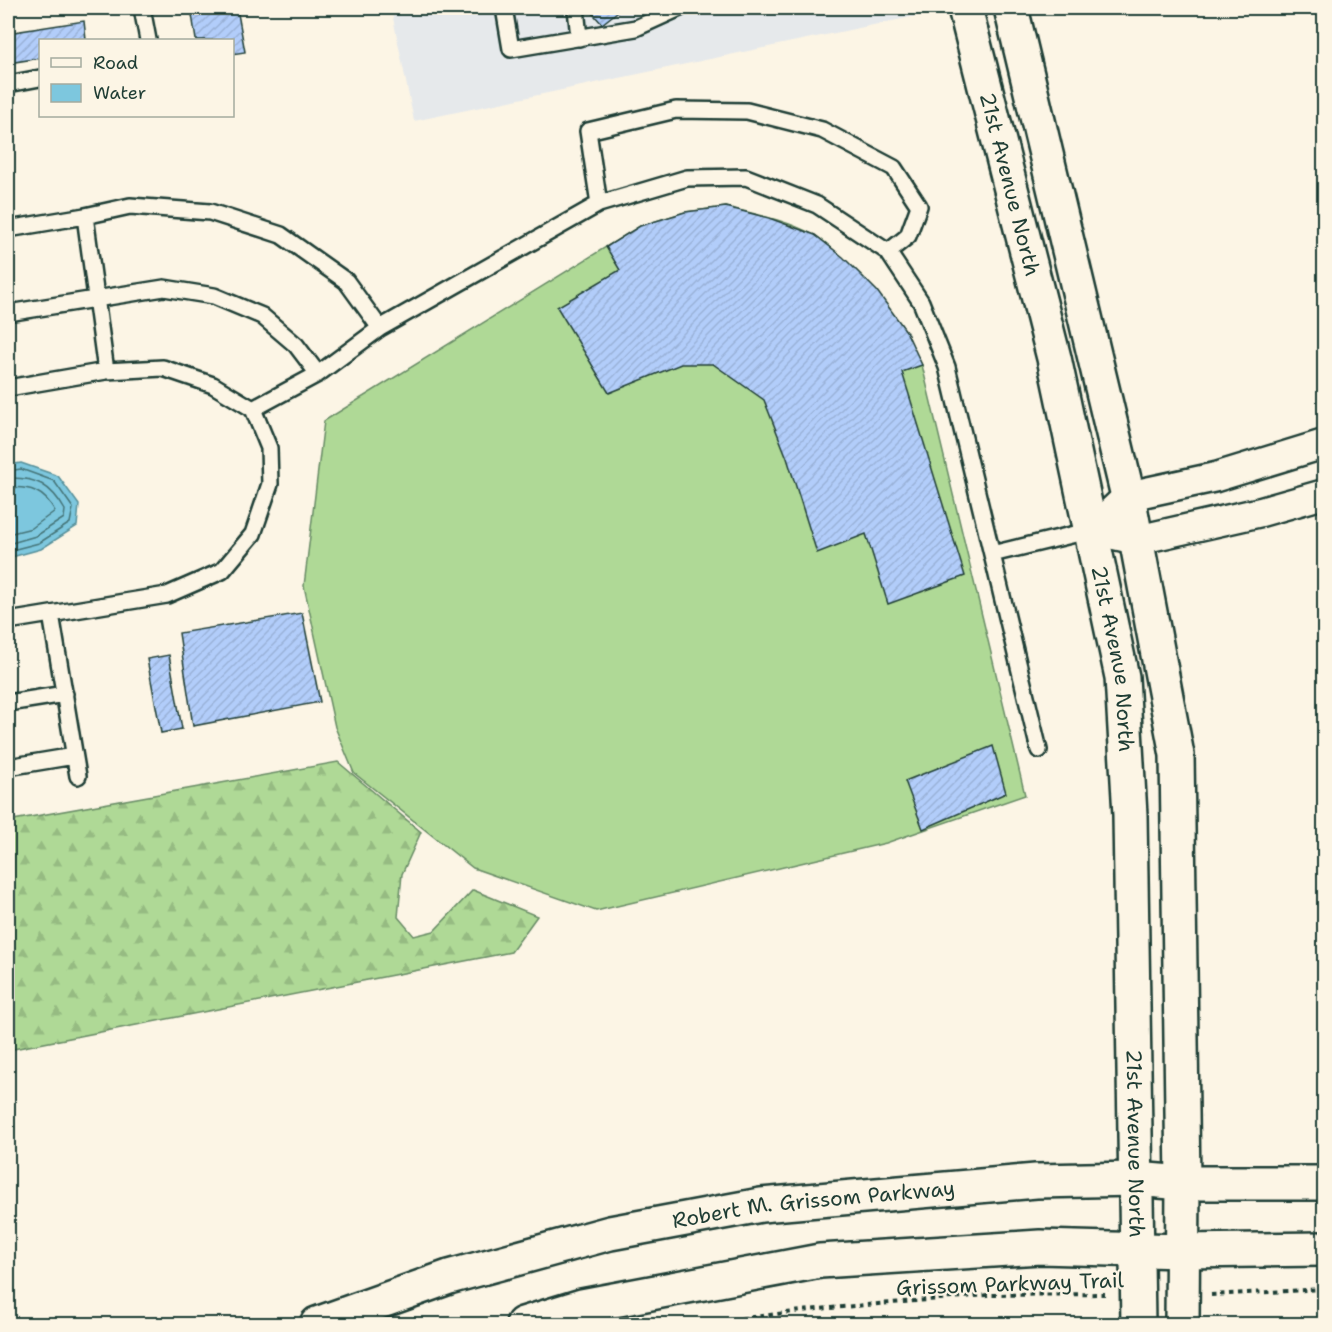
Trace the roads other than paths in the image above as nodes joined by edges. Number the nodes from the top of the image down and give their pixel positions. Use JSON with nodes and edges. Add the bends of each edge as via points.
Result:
{"nodes":[{"id":1,"x":142,"y":8,"type":"edge"},
{"id":2,"x":504,"y":8,"type":"edge"},
{"id":3,"x":576,"y":8,"type":"edge"},
{"id":4,"x":680,"y":8,"type":"edge"},
{"id":5,"x":965,"y":8,"type":"edge"},
{"id":6,"x":1011,"y":8,"type":"edge"},
{"id":7,"x":579,"y":38,"type":"junction"},
{"id":8,"x":148,"y":39,"type":"edge"},
{"id":9,"x":39,"y":78,"type":"edge"},
{"id":10,"x":8,"y":84,"type":"edge"},
{"id":11,"x":599,"y":204,"type":"junction"},
{"id":12,"x":85,"y":216,"type":"junction"},
{"id":13,"x":8,"y":229,"type":"edge"},
{"id":14,"x":888,"y":252,"type":"junction"},
{"id":15,"x":96,"y":298,"type":"junction"},
{"id":16,"x":8,"y":313,"type":"edge"},
{"id":17,"x":380,"y":328,"type":"junction"},
{"id":18,"x":106,"y":371,"type":"junction"},
{"id":19,"x":318,"y":374,"type":"junction"},
{"id":20,"x":8,"y":388,"type":"edge"},
{"id":21,"x":253,"y":409,"type":"junction"},
{"id":22,"x":1324,"y":444,"type":"edge"},
{"id":23,"x":1324,"y":494,"type":"edge"},
{"id":24,"x":1128,"y":496,"type":"junction"},
{"id":25,"x":1092,"y":530,"type":"junction"},
{"id":26,"x":1137,"y":540,"type":"junction"},
{"id":27,"x":992,"y":554,"type":"junction"},
{"id":28,"x":51,"y":614,"type":"junction"},
{"id":29,"x":8,"y":621,"type":"edge"},
{"id":30,"x":64,"y":694,"type":"junction"},
{"id":31,"x":8,"y":703,"type":"edge"},
{"id":32,"x":1039,"y":750,"type":"dead end"},
{"id":33,"x":74,"y":756,"type":"junction"},
{"id":34,"x":8,"y":767,"type":"edge"},
{"id":35,"x":78,"y":776,"type":"dead end"},
{"id":36,"x":1137,"y":1179,"type":"junction"},
{"id":37,"x":1183,"y":1183,"type":"junction"},
{"id":38,"x":1324,"y":1183,"type":"edge"},
{"id":39,"x":1138,"y":1249,"type":"junction"},
{"id":40,"x":1324,"y":1249,"type":"edge"},
{"id":41,"x":1182,"y":1251,"type":"junction"},
{"id":42,"x":1138,"y":1309,"type":"edge"},
{"id":43,"x":1182,"y":1310,"type":"edge"},
{"id":44,"x":317,"y":1324,"type":"edge"},
{"id":45,"x":523,"y":1324,"type":"edge"}],
"edges":[{"from":1,"to":8,"type":"lane"},
{"from":2,"to":7,"type":"lane","via":[[511,49]]},
{"from":3,"to":7,"type":"lane"},
{"from":4,"to":7,"type":"lane","via":[[636,28]]},
{"from":5,"to":25,"type":"main road","name":"21st Avenue North","via":[[1040,298]]},
{"from":6,"to":24,"type":"main road","name":"21st Avenue North"},
{"from":9,"to":10,"type":"lane"},
{"from":11,"to":14,"type":"lane","via":[[687,178],[746,177],[817,205]]},
{"from":11,"to":14,"type":"lane","via":[[588,131],[676,110],[747,111],[822,130],[894,168],[919,206],[908,236]]},
{"from":11,"to":17,"type":"lane"},
{"from":12,"to":13,"type":"lane"},
{"from":12,"to":15,"type":"lane"},
{"from":12,"to":17,"type":"lane","via":[[130,206],[210,212],[281,235],[346,281]]},
{"from":14,"to":27,"type":"lane","via":[[921,302],[947,367]]},
{"from":15,"to":16,"type":"lane"},
{"from":15,"to":18,"type":"lane"},
{"from":15,"to":19,"type":"lane","via":[[164,288],[214,296],[262,316],[296,345]]},
{"from":17,"to":19,"type":"lane"},
{"from":18,"to":20,"type":"lane"},
{"from":18,"to":21,"type":"lane","via":[[163,368],[213,385]]},
{"from":19,"to":21,"type":"lane"},
{"from":21,"to":28,"type":"lane","via":[[269,448],[270,484],[253,534],[222,571],[167,595]]},
{"from":22,"to":24,"type":"street","via":[[1216,477]]},
{"from":23,"to":26,"type":"street"},
{"from":24,"to":25,"type":"street"},
{"from":24,"to":26,"type":"main road","name":"21st Avenue North"},
{"from":25,"to":26,"type":"street"},
{"from":25,"to":27,"type":"lane"},
{"from":25,"to":36,"type":"main road","name":"21st Avenue North","via":[[1122,677],[1130,815]]},
{"from":26,"to":37,"type":"main road","name":"21st Avenue North","via":[[1177,755]]},
{"from":27,"to":32,"type":"lane"},
{"from":28,"to":29,"type":"lane"},
{"from":28,"to":30,"type":"lane"},
{"from":30,"to":31,"type":"lane"},
{"from":30,"to":33,"type":"lane"},
{"from":33,"to":34,"type":"lane"},
{"from":33,"to":35,"type":"lane"},
{"from":36,"to":37,"type":"main road","name":"Robert M. Grissom Parkway"},
{"from":36,"to":39,"type":"main road","name":"21st Avenue North"},
{"from":36,"to":44,"type":"main road","name":"Robert M. Grissom Parkway","via":[[1036,1181],[761,1205],[610,1233],[449,1277]]},
{"from":37,"to":38,"type":"main road","name":"Robert M. Grissom Parkway"},
{"from":37,"to":41,"type":"main road","name":"21st Avenue North"},
{"from":39,"to":41,"type":"main road"},
{"from":39,"to":42,"type":"main road","name":"21st Avenue North"},
{"from":39,"to":45,"type":"main road","via":[[1040,1247],[819,1261],[582,1306]]},
{"from":40,"to":41,"type":"main road"},
{"from":41,"to":43,"type":"main road","name":"21st Avenue North"}]}
